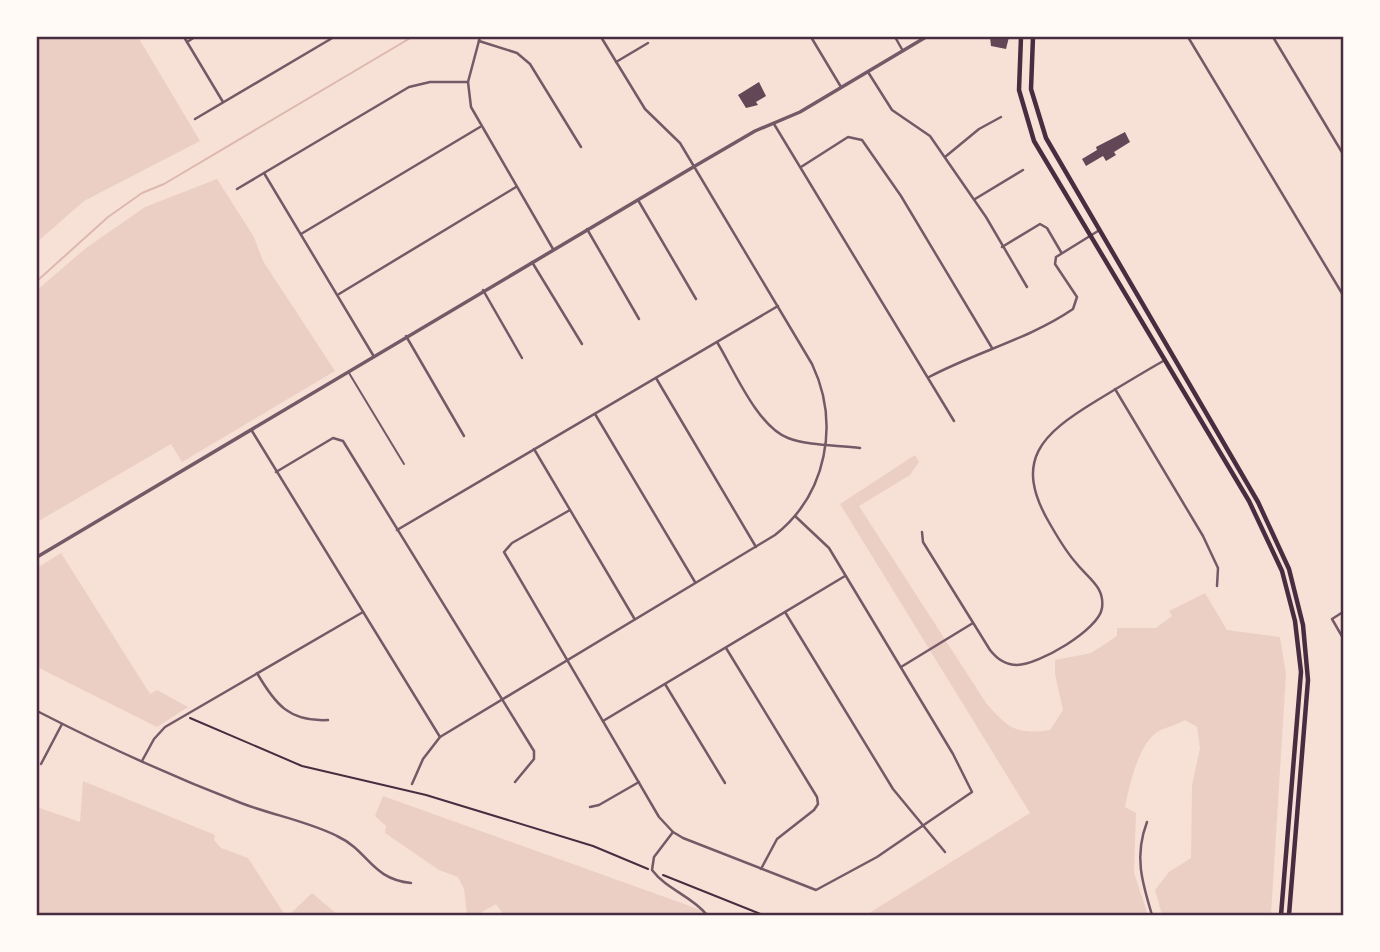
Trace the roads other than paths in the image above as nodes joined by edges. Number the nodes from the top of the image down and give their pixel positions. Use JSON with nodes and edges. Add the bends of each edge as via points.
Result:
{"nodes":[{"id":1,"x":184,"y":37,"type":"edge"},
{"id":2,"x":195,"y":37,"type":"edge"},
{"id":3,"x":334,"y":37,"type":"edge"},
{"id":4,"x":601,"y":37,"type":"edge"},
{"id":5,"x":811,"y":37,"type":"edge"},
{"id":6,"x":895,"y":37,"type":"edge"},
{"id":7,"x":926,"y":37,"type":"edge"},
{"id":8,"x":1021,"y":37,"type":"edge"},
{"id":9,"x":1033,"y":37,"type":"edge"},
{"id":10,"x":1188,"y":37,"type":"edge"},
{"id":11,"x":1273,"y":37,"type":"edge"},
{"id":12,"x":480,"y":39,"type":"edge"},
{"id":13,"x":187,"y":42,"type":"junction"},
{"id":14,"x":648,"y":43,"type":"dead end"},
{"id":15,"x":903,"y":51,"type":"junction"},
{"id":16,"x":616,"y":62,"type":"junction"},
{"id":17,"x":868,"y":72,"type":"junction"},
{"id":18,"x":468,"y":82,"type":"junction"},
{"id":19,"x":841,"y":88,"type":"junction"},
{"id":20,"x":223,"y":102,"type":"junction"},
{"id":21,"x":1001,"y":117,"type":"dead end"},
{"id":22,"x":195,"y":119,"type":"dead end"},
{"id":23,"x":774,"y":124,"type":"junction"},
{"id":24,"x":480,"y":127,"type":"junction"},
{"id":25,"x":580,"y":148,"type":"dead end"},
{"id":26,"x":1343,"y":155,"type":"edge"},
{"id":27,"x":945,"y":157,"type":"junction"},
{"id":28,"x":695,"y":166,"type":"junction"},
{"id":29,"x":801,"y":167,"type":"junction"},
{"id":30,"x":1023,"y":170,"type":"dead end"},
{"id":31,"x":264,"y":173,"type":"junction"},
{"id":32,"x":516,"y":187,"type":"junction"},
{"id":33,"x":237,"y":189,"type":"dead end"},
{"id":34,"x":975,"y":199,"type":"junction"},
{"id":35,"x":638,"y":200,"type":"junction"},
{"id":36,"x":587,"y":229,"type":"junction"},
{"id":37,"x":1098,"y":231,"type":"junction"},
{"id":38,"x":301,"y":234,"type":"junction"},
{"id":39,"x":1090,"y":235,"type":"junction"},
{"id":40,"x":1002,"y":247,"type":"junction"},
{"id":41,"x":553,"y":249,"type":"junction"},
{"id":42,"x":1061,"y":251,"type":"junction"},
{"id":43,"x":532,"y":262,"type":"junction"},
{"id":44,"x":1027,"y":287,"type":"dead end"},
{"id":45,"x":1342,"y":289,"type":"edge"},
{"id":46,"x":483,"y":290,"type":"junction"},
{"id":47,"x":338,"y":294,"type":"junction"},
{"id":48,"x":1343,"y":295,"type":"edge"},
{"id":49,"x":696,"y":299,"type":"dead end"},
{"id":50,"x":778,"y":306,"type":"junction"},
{"id":51,"x":639,"y":319,"type":"dead end"},
{"id":52,"x":406,"y":335,"type":"junction"},
{"id":53,"x":717,"y":342,"type":"junction"},
{"id":54,"x":582,"y":344,"type":"dead end"},
{"id":55,"x":992,"y":348,"type":"junction"},
{"id":56,"x":373,"y":355,"type":"junction"},
{"id":57,"x":1171,"y":356,"type":"junction"},
{"id":58,"x":522,"y":358,"type":"dead end"},
{"id":59,"x":1165,"y":360,"type":"junction"},
{"id":60,"x":348,"y":372,"type":"junction"},
{"id":61,"x":656,"y":378,"type":"junction"},
{"id":62,"x":927,"y":378,"type":"junction"},
{"id":63,"x":1115,"y":389,"type":"junction"},
{"id":64,"x":595,"y":414,"type":"junction"},
{"id":65,"x":954,"y":421,"type":"dead end"},
{"id":66,"x":252,"y":431,"type":"junction"},
{"id":67,"x":464,"y":436,"type":"dead end"},
{"id":68,"x":825,"y":444,"type":"junction"},
{"id":69,"x":859,"y":448,"type":"dead end"},
{"id":70,"x":534,"y":449,"type":"junction"},
{"id":71,"x":404,"y":464,"type":"dead end"},
{"id":72,"x":276,"y":472,"type":"junction"},
{"id":73,"x":570,"y":510,"type":"junction"},
{"id":74,"x":795,"y":516,"type":"junction"},
{"id":75,"x":397,"y":530,"type":"junction"},
{"id":76,"x":922,"y":532,"type":"dead end"},
{"id":77,"x":756,"y":547,"type":"junction"},
{"id":78,"x":37,"y":557,"type":"edge"},
{"id":79,"x":845,"y":576,"type":"junction"},
{"id":80,"x":695,"y":583,"type":"junction"},
{"id":81,"x":1217,"y":586,"type":"dead end"},
{"id":82,"x":363,"y":612,"type":"junction"},
{"id":83,"x":785,"y":612,"type":"junction"},
{"id":84,"x":1343,"y":612,"type":"edge"},
{"id":85,"x":634,"y":619,"type":"junction"},
{"id":86,"x":973,"y":623,"type":"junction"},
{"id":87,"x":1343,"y":638,"type":"edge"},
{"id":88,"x":726,"y":648,"type":"junction"},
{"id":89,"x":567,"y":660,"type":"junction"},
{"id":90,"x":901,"y":667,"type":"junction"},
{"id":91,"x":257,"y":673,"type":"junction"},
{"id":92,"x":665,"y":684,"type":"junction"},
{"id":93,"x":502,"y":699,"type":"junction"},
{"id":94,"x":37,"y":711,"type":"edge"},
{"id":95,"x":328,"y":720,"type":"dead end"},
{"id":96,"x":603,"y":722,"type":"junction"},
{"id":97,"x":62,"y":724,"type":"junction"},
{"id":98,"x":440,"y":737,"type":"junction"},
{"id":99,"x":142,"y":762,"type":"junction"},
{"id":100,"x":41,"y":764,"type":"dead end"},
{"id":101,"x":515,"y":782,"type":"dead end"},
{"id":102,"x":639,"y":782,"type":"junction"},
{"id":103,"x":725,"y":783,"type":"dead end"},
{"id":104,"x":412,"y":784,"type":"dead end"},
{"id":105,"x":590,"y":807,"type":"dead end"},
{"id":106,"x":1147,"y":822,"type":"dead end"},
{"id":107,"x":924,"y":828,"type":"junction"},
{"id":108,"x":673,"y":832,"type":"junction"},
{"id":109,"x":946,"y":852,"type":"dead end"},
{"id":110,"x":761,"y":869,"type":"junction"},
{"id":111,"x":411,"y":883,"type":"dead end"},
{"id":112,"x":707,"y":915,"type":"edge"},
{"id":113,"x":1152,"y":915,"type":"edge"},
{"id":114,"x":1281,"y":915,"type":"edge"},
{"id":115,"x":1289,"y":915,"type":"edge"}],
"edges":[{"from":1,"to":13,"type":"street"},
{"from":2,"to":13,"type":"street"},
{"from":3,"to":20,"type":"street"},
{"from":4,"to":16,"type":"street"},
{"from":5,"to":19,"type":"street"},
{"from":6,"to":15,"type":"street"},
{"from":7,"to":15,"type":"street"},
{"from":8,"to":39,"type":"main road","via":[[1018,79],[1029,130]]},
{"from":9,"to":37,"type":"main road","via":[[1030,80],[1040,122]]},
{"from":10,"to":45,"type":"street"},
{"from":11,"to":26,"type":"street"},
{"from":12,"to":18,"type":"street"},
{"from":12,"to":25,"type":"street","via":[[517,53],[530,64]]},
{"from":13,"to":20,"type":"street"},
{"from":14,"to":16,"type":"street"},
{"from":15,"to":17,"type":"street"},
{"from":16,"to":28,"type":"street","via":[[645,109],[677,139]]},
{"from":17,"to":19,"type":"street"},
{"from":17,"to":27,"type":"street","via":[[892,110],[927,132]]},
{"from":18,"to":24,"type":"street","via":[[471,107]]},
{"from":18,"to":31,"type":"street","via":[[429,82],[409,88]]},
{"from":19,"to":23,"type":"street"},
{"from":20,"to":22,"type":"street"},
{"from":21,"to":27,"type":"street"},
{"from":23,"to":28,"type":"street"},
{"from":23,"to":29,"type":"street"},
{"from":24,"to":32,"type":"street"},
{"from":24,"to":38,"type":"street"},
{"from":27,"to":34,"type":"street"},
{"from":28,"to":35,"type":"street"},
{"from":28,"to":50,"type":"street"},
{"from":29,"to":55,"type":"street","via":[[848,137],[862,140],[897,189]]},
{"from":29,"to":62,"type":"street"},
{"from":30,"to":34,"type":"street"},
{"from":31,"to":33,"type":"street"},
{"from":31,"to":38,"type":"street"},
{"from":32,"to":41,"type":"street"},
{"from":32,"to":47,"type":"street"},
{"from":34,"to":40,"type":"street"},
{"from":35,"to":36,"type":"street"},
{"from":35,"to":49,"type":"street"},
{"from":36,"to":41,"type":"street"},
{"from":36,"to":51,"type":"street"},
{"from":37,"to":39,"type":"street"},
{"from":37,"to":57,"type":"main road"},
{"from":38,"to":47,"type":"street"},
{"from":39,"to":42,"type":"street"},
{"from":39,"to":59,"type":"main road"},
{"from":40,"to":42,"type":"street","via":[[1040,224]]},
{"from":40,"to":44,"type":"street"},
{"from":41,"to":43,"type":"street"},
{"from":42,"to":55,"type":"street","via":[[1055,264],[1077,297],[1076,306],[1042,327]]},
{"from":43,"to":46,"type":"street"},
{"from":43,"to":54,"type":"street"},
{"from":45,"to":48,"type":"street"},
{"from":46,"to":52,"type":"street"},
{"from":46,"to":58,"type":"street"},
{"from":47,"to":56,"type":"street"},
{"from":50,"to":53,"type":"street"},
{"from":50,"to":68,"type":"street","via":[[820,382],[827,413]]},
{"from":52,"to":56,"type":"street"},
{"from":52,"to":67,"type":"street"},
{"from":53,"to":61,"type":"street"},
{"from":53,"to":68,"type":"street","via":[[769,426],[795,440]]},
{"from":55,"to":62,"type":"street"},
{"from":56,"to":60,"type":"street"},
{"from":57,"to":59,"type":"main road"},
{"from":57,"to":115,"type":"main road","via":[[1271,525],[1289,569],[1303,625],[1307,700]]},
{"from":59,"to":63,"type":"street"},
{"from":59,"to":114,"type":"main road","via":[[1267,533],[1295,621],[1300,699]]},
{"from":60,"to":66,"type":"street"},
{"from":60,"to":71,"type":"lane"},
{"from":61,"to":64,"type":"street"},
{"from":61,"to":77,"type":"street"},
{"from":62,"to":65,"type":"street"},
{"from":63,"to":81,"type":"street","via":[[1203,536],[1218,568]]},
{"from":63,"to":86,"type":"street","via":[[1052,430],[1040,446],[1034,470],[1035,493],[1043,512],[1066,551],[1094,581],[1101,595],[1100,615],[1086,633],[1030,663],[1014,665],[993,654]]},
{"from":64,"to":70,"type":"street"},
{"from":64,"to":80,"type":"street"},
{"from":66,"to":72,"type":"street"},
{"from":66,"to":78,"type":"street"},
{"from":68,"to":69,"type":"street"},
{"from":68,"to":74,"type":"street","via":[[816,482]]},
{"from":70,"to":73,"type":"street"},
{"from":70,"to":75,"type":"street"},
{"from":72,"to":75,"type":"street","via":[[340,438]]},
{"from":72,"to":82,"type":"street"},
{"from":73,"to":85,"type":"street"},
{"from":73,"to":89,"type":"street","via":[[504,552]]},
{"from":74,"to":77,"type":"street"},
{"from":74,"to":79,"type":"street","via":[[825,542]]},
{"from":75,"to":93,"type":"street"},
{"from":76,"to":86,"type":"street","via":[[923,542]]},
{"from":77,"to":80,"type":"street"},
{"from":79,"to":83,"type":"street"},
{"from":79,"to":90,"type":"street"},
{"from":80,"to":85,"type":"street"},
{"from":82,"to":91,"type":"street"},
{"from":82,"to":98,"type":"street"},
{"from":83,"to":88,"type":"street"},
{"from":83,"to":107,"type":"street","via":[[893,789]]},
{"from":84,"to":87,"type":"street","via":[[1332,619]]},
{"from":85,"to":89,"type":"street"},
{"from":86,"to":90,"type":"street"},
{"from":88,"to":92,"type":"street"},
{"from":88,"to":110,"type":"street","via":[[817,797],[818,804],[777,839]]},
{"from":89,"to":93,"type":"street"},
{"from":89,"to":96,"type":"street"},
{"from":90,"to":107,"type":"street","via":[[972,792]]},
{"from":91,"to":95,"type":"street","via":[[275,703],[288,714]]},
{"from":91,"to":99,"type":"street","via":[[159,732]]},
{"from":92,"to":96,"type":"street"},
{"from":92,"to":103,"type":"street"},
{"from":93,"to":98,"type":"street"},
{"from":93,"to":101,"type":"street","via":[[536,756]]},
{"from":94,"to":97,"type":"street"},
{"from":96,"to":102,"type":"street"},
{"from":97,"to":99,"type":"street"},
{"from":97,"to":100,"type":"street"},
{"from":98,"to":104,"type":"street"},
{"from":99,"to":111,"type":"street","via":[[240,803],[336,835],[382,875]]},
{"from":102,"to":105,"type":"street"},
{"from":102,"to":108,"type":"street"},
{"from":106,"to":113,"type":"street","via":[[1140,869]]},
{"from":107,"to":109,"type":"street"},
{"from":107,"to":110,"type":"street","via":[[816,890]]},
{"from":108,"to":110,"type":"street"},
{"from":108,"to":112,"type":"street","via":[[654,858],[652,870]]}]}
